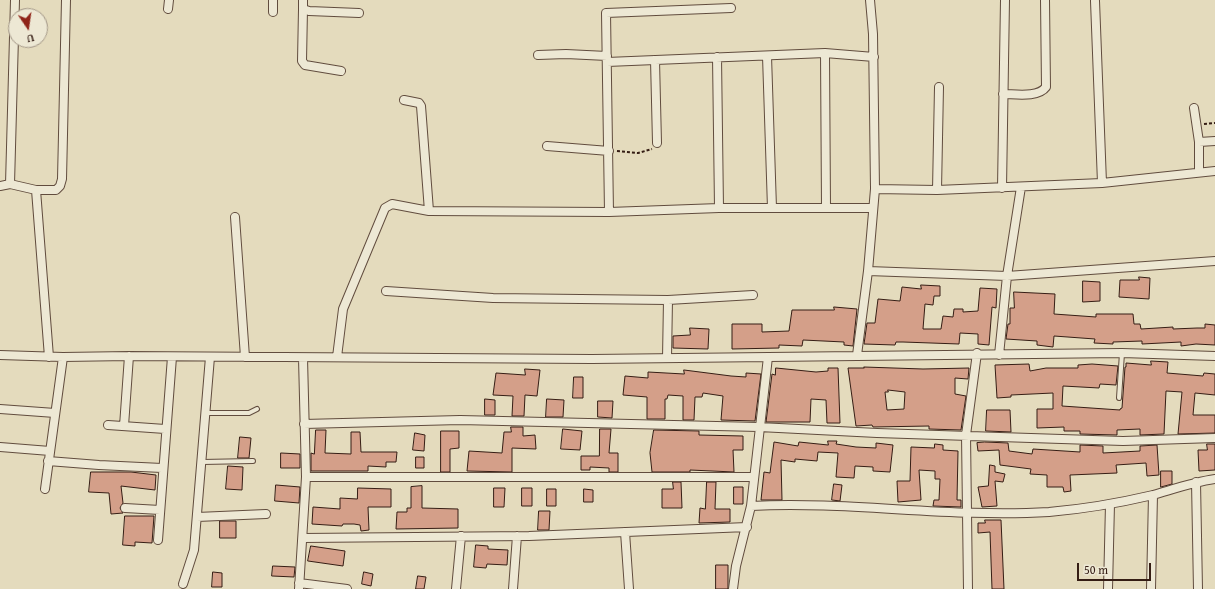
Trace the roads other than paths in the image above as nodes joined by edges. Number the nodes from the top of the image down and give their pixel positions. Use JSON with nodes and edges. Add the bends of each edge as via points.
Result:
{"nodes":[{"id":1,"x":15,"y":0,"type":"edge"},
{"id":2,"x":66,"y":0,"type":"edge"},
{"id":3,"x":169,"y":0,"type":"edge"},
{"id":4,"x":273,"y":0,"type":"edge"},
{"id":5,"x":303,"y":0,"type":"edge"},
{"id":6,"x":870,"y":0,"type":"edge"},
{"id":7,"x":1005,"y":0,"type":"edge"},
{"id":8,"x":1045,"y":0,"type":"edge"},
{"id":9,"x":1095,"y":1,"type":"dead end"},
{"id":10,"x":731,"y":8,"type":"dead end"},
{"id":11,"x":168,"y":9,"type":"dead end"},
{"id":12,"x":303,"y":10,"type":"junction"},
{"id":13,"x":274,"y":12,"type":"dead end"},
{"id":14,"x":359,"y":13,"type":"dead end"},
{"id":15,"x":825,"y":53,"type":"junction"},
{"id":16,"x":538,"y":55,"type":"dead end"},
{"id":17,"x":767,"y":56,"type":"junction"},
{"id":18,"x":718,"y":57,"type":"junction"},
{"id":19,"x":874,"y":57,"type":"junction"},
{"id":20,"x":607,"y":59,"type":"junction"},
{"id":21,"x":655,"y":60,"type":"junction"},
{"id":22,"x":341,"y":71,"type":"dead end"},
{"id":23,"x":939,"y":87,"type":"dead end"},
{"id":24,"x":1003,"y":94,"type":"junction"},
{"id":25,"x":404,"y":100,"type":"dead end"},
{"id":26,"x":1194,"y":108,"type":"dead end"},
{"id":27,"x":1215,"y":141,"type":"edge"},
{"id":28,"x":1199,"y":142,"type":"junction"},
{"id":29,"x":656,"y":143,"type":"road end"},
{"id":30,"x":548,"y":146,"type":"dead end"},
{"id":31,"x":609,"y":151,"type":"junction"},
{"id":32,"x":1215,"y":171,"type":"edge"},
{"id":33,"x":1199,"y":172,"type":"junction"},
{"id":34,"x":1102,"y":183,"type":"junction"},
{"id":35,"x":10,"y":184,"type":"junction"},
{"id":36,"x":0,"y":186,"type":"edge"},
{"id":37,"x":1021,"y":187,"type":"junction"},
{"id":38,"x":1002,"y":188,"type":"junction"},
{"id":39,"x":876,"y":189,"type":"junction"},
{"id":40,"x":36,"y":190,"type":"junction"},
{"id":41,"x":938,"y":190,"type":"junction"},
{"id":42,"x":826,"y":207,"type":"junction"},
{"id":43,"x":719,"y":208,"type":"junction"},
{"id":44,"x":772,"y":208,"type":"junction"},
{"id":45,"x":873,"y":208,"type":"junction"},
{"id":46,"x":429,"y":211,"type":"junction"},
{"id":47,"x":609,"y":212,"type":"junction"},
{"id":48,"x":235,"y":217,"type":"dead end"},
{"id":49,"x":1215,"y":261,"type":"edge"},
{"id":50,"x":868,"y":271,"type":"junction"},
{"id":51,"x":1007,"y":276,"type":"junction"},
{"id":52,"x":386,"y":291,"type":"dead end"},
{"id":53,"x":753,"y":295,"type":"dead end"},
{"id":54,"x":668,"y":300,"type":"junction"},
{"id":55,"x":977,"y":353,"type":"junction"},
{"id":56,"x":1122,"y":353,"type":"junction"},
{"id":57,"x":0,"y":355,"type":"edge"},
{"id":58,"x":857,"y":355,"type":"junction"},
{"id":59,"x":999,"y":355,"type":"junction"},
{"id":60,"x":129,"y":356,"type":"junction"},
{"id":61,"x":1215,"y":356,"type":"edge"},
{"id":62,"x":49,"y":357,"type":"junction"},
{"id":63,"x":172,"y":357,"type":"junction"},
{"id":64,"x":210,"y":357,"type":"junction"},
{"id":65,"x":245,"y":357,"type":"junction"},
{"id":66,"x":337,"y":357,"type":"junction"},
{"id":67,"x":768,"y":357,"type":"junction"},
{"id":68,"x":63,"y":358,"type":"junction"},
{"id":69,"x":303,"y":358,"type":"junction"},
{"id":70,"x":667,"y":358,"type":"junction"},
{"id":71,"x":1119,"y":398,"type":"dead end"},
{"id":72,"x":0,"y":409,"type":"edge"},
{"id":73,"x":257,"y":409,"type":"dead end"},
{"id":74,"x":55,"y":413,"type":"junction"},
{"id":75,"x":206,"y":413,"type":"junction"},
{"id":76,"x":304,"y":424,"type":"junction"},
{"id":77,"x":108,"y":425,"type":"dead end"},
{"id":78,"x":124,"y":426,"type":"junction"},
{"id":79,"x":759,"y":427,"type":"junction"},
{"id":80,"x":165,"y":429,"type":"junction"},
{"id":81,"x":966,"y":435,"type":"junction"},
{"id":82,"x":1215,"y":438,"type":"edge"},
{"id":83,"x":0,"y":447,"type":"edge"},
{"id":84,"x":50,"y":451,"type":"junction"},
{"id":85,"x":48,"y":460,"type":"junction"},
{"id":86,"x":253,"y":461,"type":"dead end"},
{"id":87,"x":202,"y":462,"type":"junction"},
{"id":88,"x":162,"y":468,"type":"junction"},
{"id":89,"x":306,"y":477,"type":"junction"},
{"id":90,"x":753,"y":477,"type":"junction"},
{"id":91,"x":1215,"y":479,"type":"edge"},
{"id":92,"x":1196,"y":482,"type":"junction"},
{"id":93,"x":45,"y":489,"type":"dead end"},
{"id":94,"x":1153,"y":495,"type":"junction"},
{"id":95,"x":1110,"y":504,"type":"junction"},
{"id":96,"x":751,"y":506,"type":"junction"},
{"id":97,"x":124,"y":508,"type":"dead end"},
{"id":98,"x":160,"y":510,"type":"junction"},
{"id":99,"x":966,"y":513,"type":"junction"},
{"id":100,"x":266,"y":514,"type":"dead end"},
{"id":101,"x":197,"y":517,"type":"junction"},
{"id":102,"x":747,"y":527,"type":"junction"},
{"id":103,"x":625,"y":532,"type":"junction"},
{"id":104,"x":461,"y":536,"type":"junction"},
{"id":105,"x":517,"y":536,"type":"junction"},
{"id":106,"x":303,"y":538,"type":"junction"},
{"id":107,"x":158,"y":540,"type":"dead end"},
{"id":108,"x":183,"y":584,"type":"dead end"},
{"id":109,"x":299,"y":586,"type":"edge"},
{"id":110,"x":347,"y":589,"type":"edge"},
{"id":111,"x":456,"y":589,"type":"edge"},
{"id":112,"x":513,"y":589,"type":"edge"},
{"id":113,"x":629,"y":589,"type":"edge"},
{"id":114,"x":733,"y":589,"type":"edge"},
{"id":115,"x":968,"y":589,"type":"edge"},
{"id":116,"x":1108,"y":589,"type":"edge"},
{"id":117,"x":1151,"y":589,"type":"edge"},
{"id":118,"x":1198,"y":589,"type":"edge"}],
"edges":[{"from":1,"to":35,"type":"street"},
{"from":2,"to":40,"type":"street","via":[[62,179],[56,190]]},
{"from":3,"to":11,"type":"street"},
{"from":4,"to":13,"type":"street"},
{"from":5,"to":12,"type":"street"},
{"from":6,"to":19,"type":"street"},
{"from":7,"to":24,"type":"street"},
{"from":8,"to":24,"type":"street","via":[[1046,87],[1041,92]]},
{"from":9,"to":34,"type":"street"},
{"from":10,"to":20,"type":"street","via":[[608,12],[605,16]]},
{"from":12,"to":14,"type":"street","via":[[316,13]]},
{"from":12,"to":22,"type":"street","via":[[302,61],[305,64]]},
{"from":15,"to":17,"type":"street"},
{"from":15,"to":19,"type":"street"},
{"from":15,"to":42,"type":"street"},
{"from":16,"to":20,"type":"street","via":[[566,54]]},
{"from":17,"to":18,"type":"street"},
{"from":17,"to":44,"type":"street"},
{"from":18,"to":21,"type":"street"},
{"from":18,"to":43,"type":"street"},
{"from":19,"to":39,"type":"street"},
{"from":20,"to":21,"type":"street"},
{"from":20,"to":31,"type":"street"},
{"from":21,"to":29,"type":"street"},
{"from":23,"to":41,"type":"street"},
{"from":24,"to":38,"type":"street"},
{"from":25,"to":46,"type":"street","via":[[419,103],[421,106]]},
{"from":26,"to":28,"type":"street"},
{"from":27,"to":28,"type":"street"},
{"from":28,"to":33,"type":"street"},
{"from":30,"to":31,"type":"street"},
{"from":31,"to":47,"type":"street"},
{"from":32,"to":33,"type":"street"},
{"from":33,"to":34,"type":"street"},
{"from":34,"to":37,"type":"street"},
{"from":35,"to":36,"type":"street"},
{"from":35,"to":40,"type":"street"},
{"from":37,"to":38,"type":"street"},
{"from":37,"to":51,"type":"street"},
{"from":38,"to":41,"type":"street"},
{"from":39,"to":41,"type":"street"},
{"from":39,"to":45,"type":"street"},
{"from":40,"to":62,"type":"street"},
{"from":42,"to":44,"type":"street"},
{"from":42,"to":45,"type":"street"},
{"from":43,"to":44,"type":"street"},
{"from":43,"to":47,"type":"street"},
{"from":45,"to":50,"type":"street"},
{"from":46,"to":47,"type":"street"},
{"from":46,"to":66,"type":"street","via":[[392,204],[384,208],[343,309]]},
{"from":48,"to":65,"type":"street"},
{"from":49,"to":51,"type":"street"},
{"from":50,"to":51,"type":"street"},
{"from":50,"to":58,"type":"street"},
{"from":51,"to":59,"type":"street"},
{"from":52,"to":54,"type":"street","via":[[493,298]]},
{"from":53,"to":54,"type":"street"},
{"from":54,"to":70,"type":"street"},
{"from":55,"to":58,"type":"street"},
{"from":55,"to":59,"type":"street"},
{"from":55,"to":81,"type":"street"},
{"from":56,"to":59,"type":"street"},
{"from":56,"to":61,"type":"street"},
{"from":56,"to":71,"type":"lane"},
{"from":57,"to":62,"type":"street"},
{"from":58,"to":67,"type":"street"},
{"from":60,"to":63,"type":"street"},
{"from":60,"to":68,"type":"street"},
{"from":60,"to":78,"type":"street"},
{"from":62,"to":68,"type":"street"},
{"from":63,"to":64,"type":"street"},
{"from":63,"to":80,"type":"street"},
{"from":64,"to":65,"type":"street"},
{"from":64,"to":75,"type":"street"},
{"from":65,"to":69,"type":"street"},
{"from":66,"to":69,"type":"street"},
{"from":66,"to":70,"type":"street"},
{"from":67,"to":70,"type":"street"},
{"from":67,"to":79,"type":"street"},
{"from":68,"to":74,"type":"street"},
{"from":69,"to":76,"type":"street"},
{"from":72,"to":74,"type":"street"},
{"from":73,"to":75,"type":"lane","via":[[249,413]]},
{"from":74,"to":84,"type":"street"},
{"from":75,"to":87,"type":"street"},
{"from":76,"to":79,"type":"street","via":[[460,420]]},
{"from":76,"to":89,"type":"street"},
{"from":77,"to":78,"type":"street"},
{"from":78,"to":80,"type":"street"},
{"from":79,"to":81,"type":"street"},
{"from":79,"to":90,"type":"street"},
{"from":80,"to":88,"type":"street"},
{"from":81,"to":82,"type":"street","via":[[1123,441]]},
{"from":81,"to":99,"type":"street"},
{"from":83,"to":84,"type":"street"},
{"from":84,"to":85,"type":"street"},
{"from":85,"to":88,"type":"street","via":[[99,466]]},
{"from":85,"to":93,"type":"street"},
{"from":86,"to":87,"type":"lane"},
{"from":87,"to":101,"type":"street"},
{"from":88,"to":98,"type":"street"},
{"from":89,"to":90,"type":"street"},
{"from":89,"to":106,"type":"street"},
{"from":90,"to":96,"type":"street"},
{"from":91,"to":92,"type":"street"},
{"from":92,"to":94,"type":"street"},
{"from":92,"to":118,"type":"street"},
{"from":94,"to":95,"type":"street"},
{"from":94,"to":117,"type":"street"},
{"from":95,"to":99,"type":"street","via":[[1049,512]]},
{"from":95,"to":116,"type":"street"},
{"from":96,"to":99,"type":"street","via":[[786,505]]},
{"from":96,"to":102,"type":"street"},
{"from":97,"to":98,"type":"street"},
{"from":98,"to":107,"type":"street"},
{"from":99,"to":115,"type":"street"},
{"from":100,"to":101,"type":"street"},
{"from":101,"to":108,"type":"street","via":[[194,550]]},
{"from":102,"to":103,"type":"street"},
{"from":102,"to":114,"type":"street","via":[[736,566]]},
{"from":103,"to":105,"type":"street"},
{"from":103,"to":113,"type":"street"},
{"from":104,"to":105,"type":"street"},
{"from":104,"to":106,"type":"street"},
{"from":104,"to":111,"type":"street"},
{"from":105,"to":112,"type":"street"},
{"from":106,"to":109,"type":"street"},
{"from":109,"to":110,"type":"street"}]}
